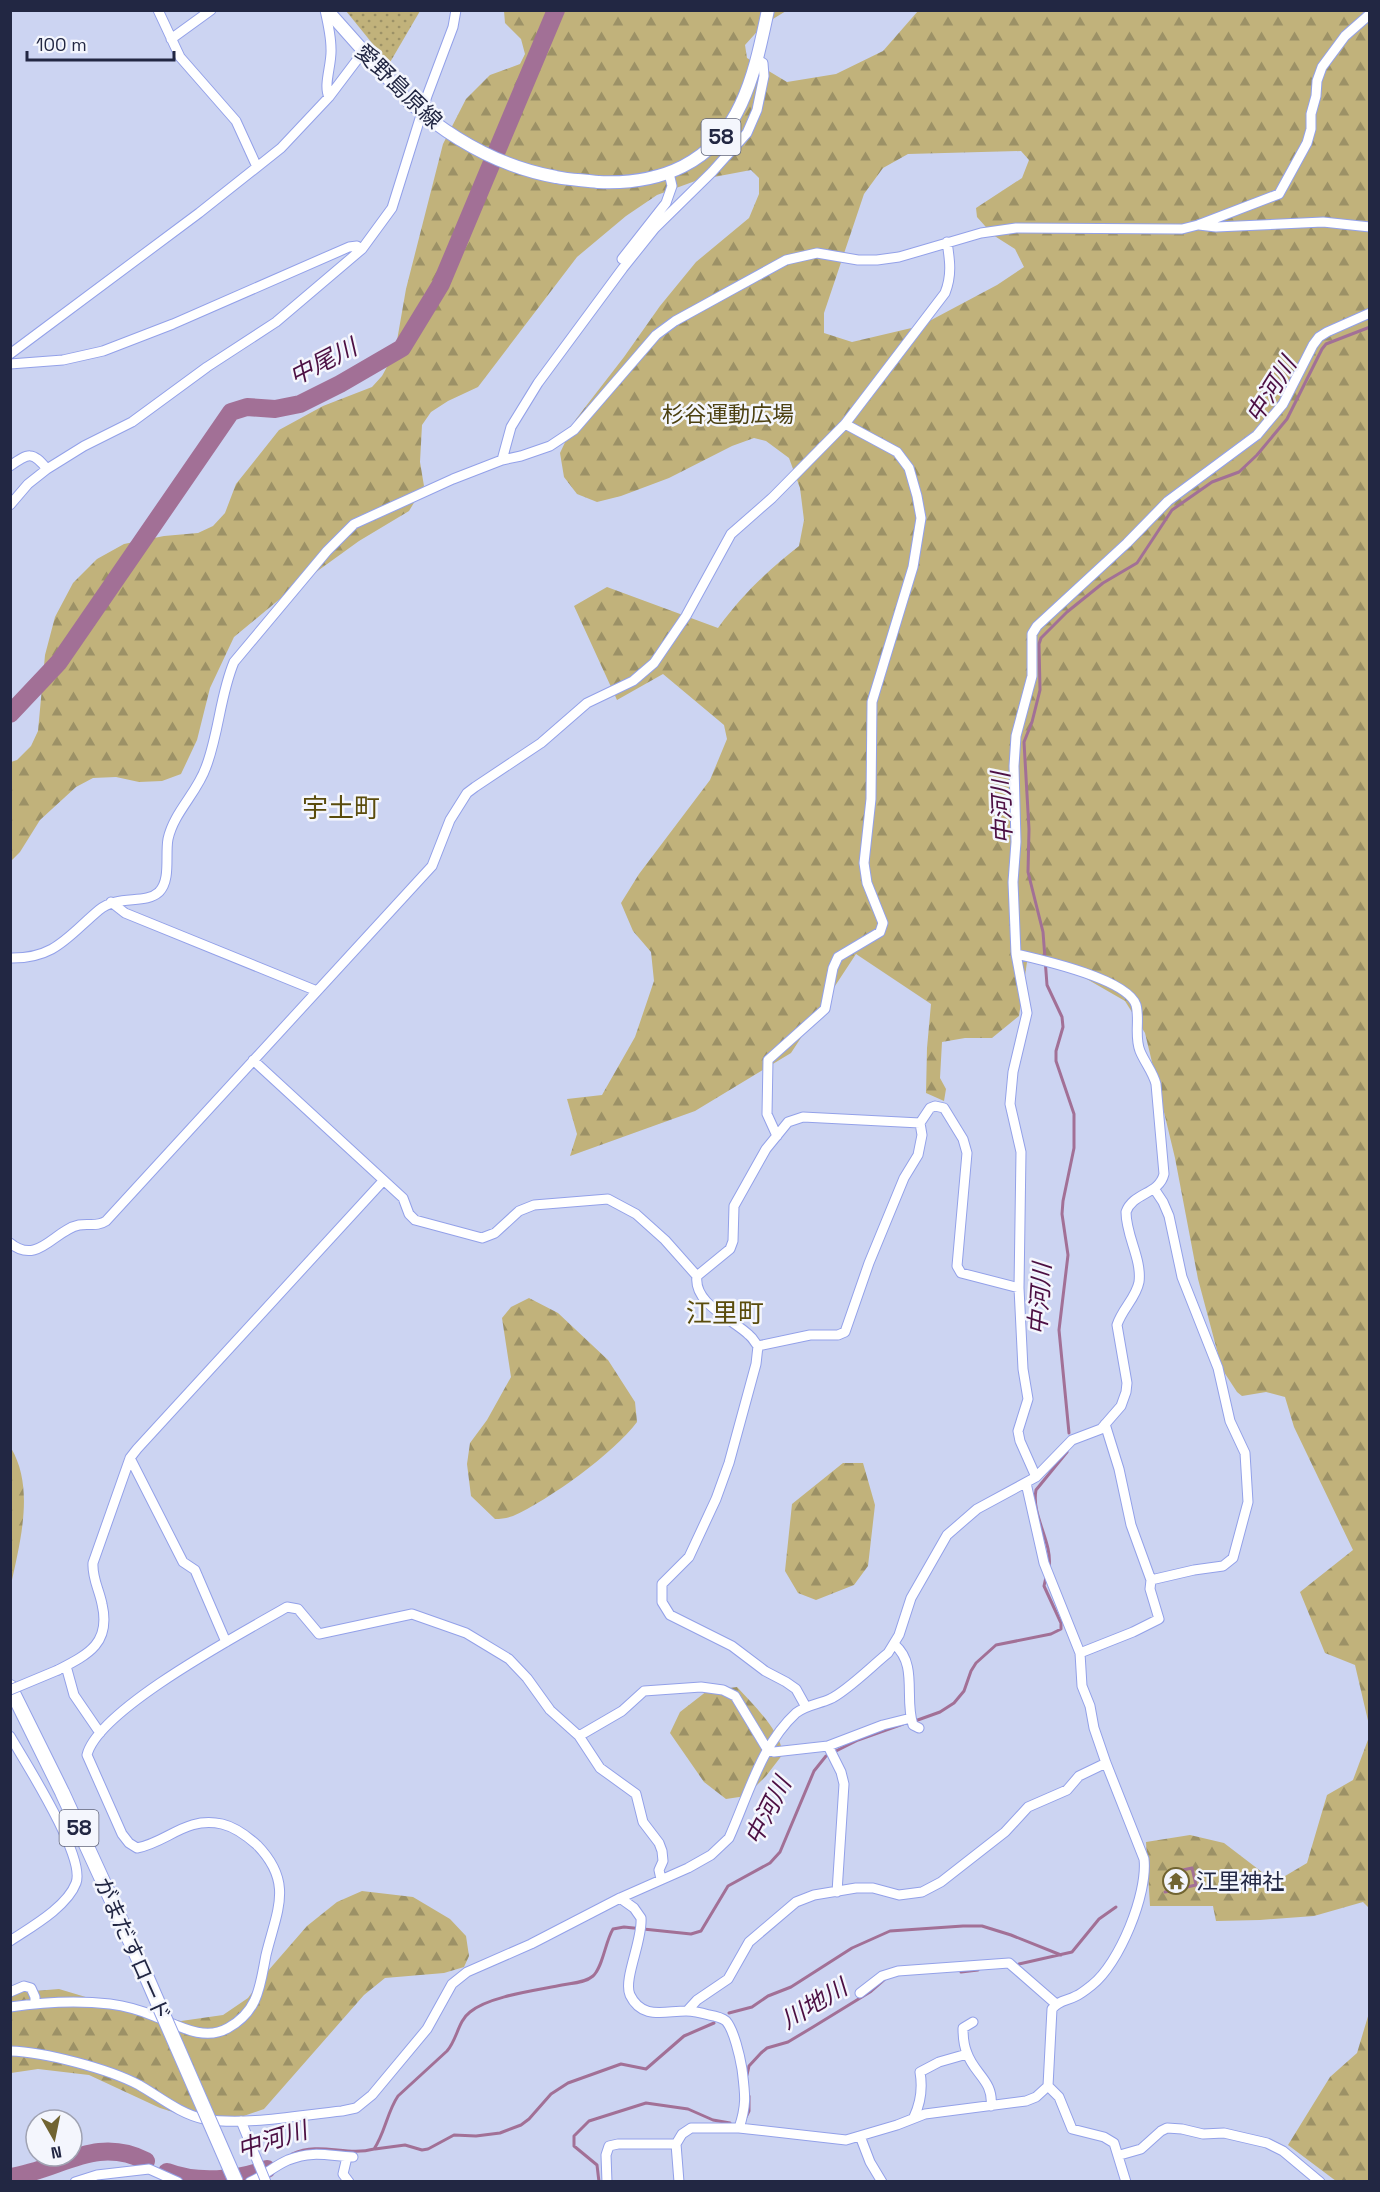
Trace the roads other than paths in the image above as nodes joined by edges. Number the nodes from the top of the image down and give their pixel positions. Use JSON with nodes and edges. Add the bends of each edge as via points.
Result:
{"nodes":[{"id":1,"x":158,"y":10,"type":"edge"},
{"id":2,"x":211,"y":10,"type":"edge"},
{"id":3,"x":326,"y":10,"type":"edge"},
{"id":4,"x":456,"y":10,"type":"edge"},
{"id":5,"x":768,"y":10,"type":"edge"},
{"id":6,"x":1370,"y":14,"type":"edge"},
{"id":7,"x":171,"y":39,"type":"junction"},
{"id":8,"x":363,"y":52,"type":"junction"},
{"id":9,"x":756,"y":59,"type":"junction"},
{"id":10,"x":329,"y":97,"type":"junction"},
{"id":11,"x":258,"y":167,"type":"junction"},
{"id":12,"x":669,"y":173,"type":"junction"},
{"id":13,"x":1198,"y":225,"type":"junction"},
{"id":14,"x":1370,"y":227,"type":"edge"},
{"id":15,"x":947,"y":242,"type":"junction"},
{"id":16,"x":362,"y":249,"type":"junction"},
{"id":17,"x":622,"y":268,"type":"junction"},
{"id":18,"x":1370,"y":313,"type":"edge"},
{"id":19,"x":10,"y":354,"type":"edge"},
{"id":20,"x":10,"y":364,"type":"edge"},
{"id":21,"x":845,"y":424,"type":"junction"},
{"id":22,"x":502,"y":460,"type":"junction"},
{"id":23,"x":10,"y":466,"type":"edge"},
{"id":24,"x":47,"y":469,"type":"junction"},
{"id":25,"x":10,"y":506,"type":"edge"},
{"id":26,"x":111,"y":902,"type":"junction"},
{"id":27,"x":1016,"y":954,"type":"junction"},
{"id":28,"x":10,"y":958,"type":"edge"},
{"id":29,"x":317,"y":991,"type":"junction"},
{"id":30,"x":253,"y":1060,"type":"junction"},
{"id":31,"x":920,"y":1124,"type":"junction"},
{"id":32,"x":777,"y":1136,"type":"junction"},
{"id":33,"x":383,"y":1181,"type":"junction"},
{"id":34,"x":1155,"y":1190,"type":"junction"},
{"id":35,"x":10,"y":1244,"type":"edge"},
{"id":36,"x":697,"y":1276,"type":"junction"},
{"id":37,"x":1019,"y":1288,"type":"junction"},
{"id":38,"x":758,"y":1346,"type":"junction"},
{"id":39,"x":1105,"y":1424,"type":"junction"},
{"id":40,"x":130,"y":1458,"type":"junction"},
{"id":41,"x":1036,"y":1477,"type":"junction"},
{"id":42,"x":1026,"y":1483,"type":"junction"},
{"id":43,"x":1151,"y":1580,"type":"junction"},
{"id":44,"x":226,"y":1642,"type":"junction"},
{"id":45,"x":895,"y":1645,"type":"junction"},
{"id":46,"x":1080,"y":1653,"type":"junction"},
{"id":47,"x":62,"y":1668,"type":"junction"},
{"id":48,"x":10,"y":1689,"type":"edge"},
{"id":49,"x":806,"y":1707,"type":"junction"},
{"id":50,"x":100,"y":1733,"type":"junction"},
{"id":51,"x":10,"y":1736,"type":"edge"},
{"id":52,"x":579,"y":1736,"type":"junction"},
{"id":53,"x":767,"y":1749,"type":"junction"},
{"id":54,"x":830,"y":1751,"type":"junction"},
{"id":55,"x":1106,"y":1763,"type":"junction"},
{"id":56,"x":661,"y":1879,"type":"junction"},
{"id":57,"x":837,"y":1892,"type":"junction"},
{"id":58,"x":620,"y":1898,"type":"junction"},
{"id":59,"x":10,"y":1941,"type":"edge"},
{"id":60,"x":10,"y":1992,"type":"edge"},
{"id":61,"x":860,"y":1992,"type":"dead end"},
{"id":62,"x":35,"y":2004,"type":"junction"},
{"id":63,"x":1056,"y":2004,"type":"junction"},
{"id":64,"x":10,"y":2007,"type":"edge"},
{"id":65,"x":687,"y":2011,"type":"junction"},
{"id":66,"x":973,"y":2022,"type":"dead end"},
{"id":67,"x":10,"y":2051,"type":"edge"},
{"id":68,"x":967,"y":2054,"type":"junction"},
{"id":69,"x":1048,"y":2086,"type":"junction"},
{"id":70,"x":991,"y":2106,"type":"junction"},
{"id":71,"x":914,"y":2117,"type":"junction"},
{"id":72,"x":241,"y":2121,"type":"junction"},
{"id":73,"x":738,"y":2128,"type":"junction"},
{"id":74,"x":860,"y":2136,"type":"junction"},
{"id":75,"x":676,"y":2144,"type":"junction"},
{"id":76,"x":1120,"y":2155,"type":"junction"},
{"id":77,"x":75,"y":2181,"type":"edge"},
{"id":78,"x":178,"y":2181,"type":"edge"},
{"id":79,"x":236,"y":2181,"type":"edge"},
{"id":80,"x":250,"y":2181,"type":"edge"},
{"id":81,"x":266,"y":2181,"type":"edge"},
{"id":82,"x":349,"y":2181,"type":"edge"},
{"id":83,"x":607,"y":2181,"type":"edge"},
{"id":84,"x":679,"y":2181,"type":"edge"},
{"id":85,"x":882,"y":2181,"type":"edge"},
{"id":86,"x":1126,"y":2181,"type":"edge"},
{"id":87,"x":1320,"y":2181,"type":"edge"}],
"edges":[{"from":1,"to":7,"type":"street"},
{"from":2,"to":7,"type":"street"},
{"from":3,"to":8,"type":"main road","name":"愛野島原線","number":"58"},
{"from":3,"to":10,"type":"street","via":[[331,48],[326,90]]},
{"from":4,"to":16,"type":"street","via":[[392,208]]},
{"from":5,"to":9,"type":"main road","name":"愛野島原線","number":"58"},
{"from":6,"to":13,"type":"street","via":[[1344,36],[1322,67],[1311,129],[1279,194]]},
{"from":7,"to":11,"type":"street","via":[[180,57],[236,121]]},
{"from":8,"to":10,"type":"street"},
{"from":8,"to":12,"type":"main road","name":"愛野島原線","number":"58","bridge":true,"via":[[433,123],[502,162],[556,177],[598,182],[629,182]]},
{"from":9,"to":12,"type":"main road","name":"愛野島原線","number":"58","via":[[742,103],[720,139],[703,155]]},
{"from":9,"to":17,"type":"street","via":[[763,63],[764,76],[757,110],[747,133]]},
{"from":10,"to":11,"type":"street","via":[[289,141]]},
{"from":11,"to":19,"type":"street"},
{"from":12,"to":17,"type":"street","via":[[672,186],[666,203],[622,259]]},
{"from":13,"to":14,"type":"street","via":[[1323,222]]},
{"from":13,"to":15,"type":"street","via":[[1167,230],[1016,228],[981,232]]},
{"from":15,"to":21,"type":"street","via":[[951,267],[945,293]]},
{"from":15,"to":22,"type":"street","via":[[877,260],[817,252],[786,260],[656,335],[562,440]]},
{"from":16,"to":20,"type":"street","via":[[349,247],[103,351],[63,360]]},
{"from":16,"to":24,"type":"street","via":[[276,322],[132,422]]},
{"from":17,"to":22,"type":"street","via":[[538,383],[511,427]]},
{"from":18,"to":27,"type":"street","via":[[1319,337],[1282,404],[1257,435],[1168,501],[1032,634],[1032,676],[1016,736],[1014,766]]},
{"from":21,"to":29,"type":"street","via":[[731,534],[686,616],[654,663],[633,681],[586,703],[542,743],[467,794],[450,820],[432,866]]},
{"from":21,"to":32,"type":"street","via":[[897,452],[909,468],[921,518],[912,567],[872,702],[871,799],[864,863],[867,883],[883,923],[880,932],[838,957],[825,1009],[768,1060],[767,1114]]},
{"from":22,"to":26,"type":"street","via":[[354,524],[327,550],[234,662],[205,770],[168,840],[163,887],[150,897]]},
{"from":23,"to":24,"type":"street","via":[[33,455]]},
{"from":24,"to":25,"type":"street"},
{"from":26,"to":28,"type":"street","via":[[50,952]]},
{"from":26,"to":29,"type":"street","via":[[124,913]]},
{"from":27,"to":34,"type":"street","via":[[1116,985],[1136,1005],[1138,1043],[1153,1074],[1159,1105],[1165,1168],[1163,1180]]},
{"from":27,"to":37,"type":"street","via":[[1027,1012],[1012,1072],[1010,1104],[1021,1152]]},
{"from":29,"to":30,"type":"street"},
{"from":30,"to":33,"type":"street"},
{"from":30,"to":35,"type":"street","via":[[106,1221],[74,1226],[32,1251]]},
{"from":31,"to":32,"type":"street","via":[[803,1117],[788,1122]]},
{"from":31,"to":37,"type":"street","via":[[930,1108],[941,1106],[963,1139],[967,1153],[958,1270]]},
{"from":31,"to":38,"type":"street","via":[[918,1155],[904,1178],[845,1332]]},
{"from":32,"to":36,"type":"street","via":[[734,1206],[730,1249]]},
{"from":33,"to":36,"type":"street","via":[[403,1198],[408,1214],[415,1220],[482,1238],[534,1204],[608,1199],[636,1214]]},
{"from":33,"to":40,"type":"street"},
{"from":34,"to":39,"type":"street","via":[[1132,1201],[1126,1212],[1139,1275],[1135,1293],[1117,1325],[1127,1375],[1126,1392]]},
{"from":34,"to":43,"type":"street","via":[[1169,1216],[1186,1289],[1218,1368],[1230,1421],[1245,1454],[1249,1491],[1246,1515],[1229,1563]]},
{"from":36,"to":38,"type":"street","via":[[699,1292]]},
{"from":37,"to":41,"type":"street","via":[[1028,1399],[1018,1431]]},
{"from":38,"to":49,"type":"street","via":[[729,1463],[716,1499],[690,1557],[662,1584],[662,1602],[670,1615],[732,1646],[796,1689]]},
{"from":39,"to":41,"type":"street","via":[[1072,1440]]},
{"from":39,"to":43,"type":"street","via":[[1131,1525]]},
{"from":40,"to":44,"type":"street","via":[[183,1562],[195,1570]]},
{"from":40,"to":47,"type":"street","via":[[93,1563],[103,1609],[99,1642]]},
{"from":41,"to":42,"type":"street"},
{"from":42,"to":45,"type":"street","via":[[977,1509],[947,1535],[911,1598]]},
{"from":42,"to":46,"type":"street","via":[[1047,1572]]},
{"from":43,"to":46,"type":"street","via":[[1159,1619]]},
{"from":44,"to":50,"type":"street","via":[[148,1690]]},
{"from":44,"to":52,"type":"street","via":[[287,1607],[298,1609],[319,1635],[412,1614],[466,1633],[509,1659],[550,1710]]},
{"from":45,"to":49,"type":"street","via":[[832,1698]]},
{"from":45,"to":54,"type":"street","via":[[910,1677],[914,1723],[883,1725]]},
{"from":46,"to":55,"type":"street","via":[[1082,1686]]},
{"from":47,"to":48,"type":"street","bridge":true},
{"from":47,"to":50,"type":"street","via":[[74,1695]]},
{"from":48,"to":79,"type":"highway","name":"がまだすロード","number":"58","bridge":true,"via":[[62,1792]]},
{"from":49,"to":53,"type":"street"},
{"from":50,"to":62,"type":"street","via":[[87,1755],[129,1843],[137,1848],[149,1846],[188,1824],[221,1824],[252,1840],[269,1857],[276,1871],[280,1903],[260,1990],[247,2013],[227,2029],[212,2032],[192,2031],[119,2006]]},
{"from":51,"to":59,"type":"street","via":[[68,1842],[78,1874],[73,1889],[58,1905]]},
{"from":52,"to":53,"type":"street","via":[[621,1711],[644,1691],[701,1687],[735,1696]]},
{"from":52,"to":56,"type":"street","via":[[600,1768],[636,1794],[644,1822],[662,1851]]},
{"from":53,"to":54,"type":"street"},
{"from":53,"to":56,"type":"street","via":[[729,1838],[711,1855]]},
{"from":54,"to":57,"type":"street","via":[[844,1784]]},
{"from":55,"to":57,"type":"street","via":[[1079,1776],[1067,1791],[1028,1807],[1005,1832],[922,1893],[899,1895],[864,1887]]},
{"from":55,"to":63,"type":"street","via":[[1144,1859],[1144,1884],[1120,1946],[1104,1971],[1094,1984]]},
{"from":56,"to":58,"type":"street"},
{"from":57,"to":65,"type":"street","via":[[796,1902],[749,1942],[728,1979]]},
{"from":58,"to":65,"type":"street","via":[[639,1913],[642,1923],[628,1981],[630,1996],[647,2013]]},
{"from":58,"to":72,"type":"street","via":[[549,1936],[467,1972],[452,1984],[427,2029],[372,2095],[356,2108]]},
{"from":60,"to":62,"type":"street","via":[[24,1986],[31,1988]]},
{"from":61,"to":63,"type":"street","via":[[882,1976],[898,1971],[1009,1962]]},
{"from":62,"to":64,"type":"street"},
{"from":63,"to":69,"type":"street","via":[[1052,2009]]},
{"from":65,"to":73,"type":"street","via":[[718,2016],[728,2024],[741,2061],[746,2102]]},
{"from":66,"to":68,"type":"street","via":[[963,2028]]},
{"from":67,"to":72,"type":"street","via":[[119,2076],[183,2112]]},
{"from":68,"to":70,"type":"street","via":[[990,2088]]},
{"from":68,"to":71,"type":"street","via":[[920,2072],[922,2095]]},
{"from":69,"to":70,"type":"street","via":[[1026,2101]]},
{"from":69,"to":76,"type":"street","via":[[1059,2097],[1072,2129],[1110,2139]]},
{"from":70,"to":71,"type":"street"},
{"from":71,"to":74,"type":"street"},
{"from":72,"to":81,"type":"street","bridge":true},
{"from":73,"to":74,"type":"street","via":[[836,2140]]},
{"from":73,"to":75,"type":"street","via":[[691,2128]]},
{"from":74,"to":85,"type":"street"},
{"from":75,"to":83,"type":"street","via":[[609,2146]]},
{"from":75,"to":84,"type":"street"},
{"from":76,"to":86,"type":"street"},
{"from":76,"to":87,"type":"street","via":[[1141,2149],[1167,2128],[1231,2134],[1283,2151]]},
{"from":77,"to":78,"type":"street","via":[[159,2168]]},
{"from":80,"to":82,"type":"street","via":[[287,2161],[321,2153],[350,2157],[344,2174]]}]}
